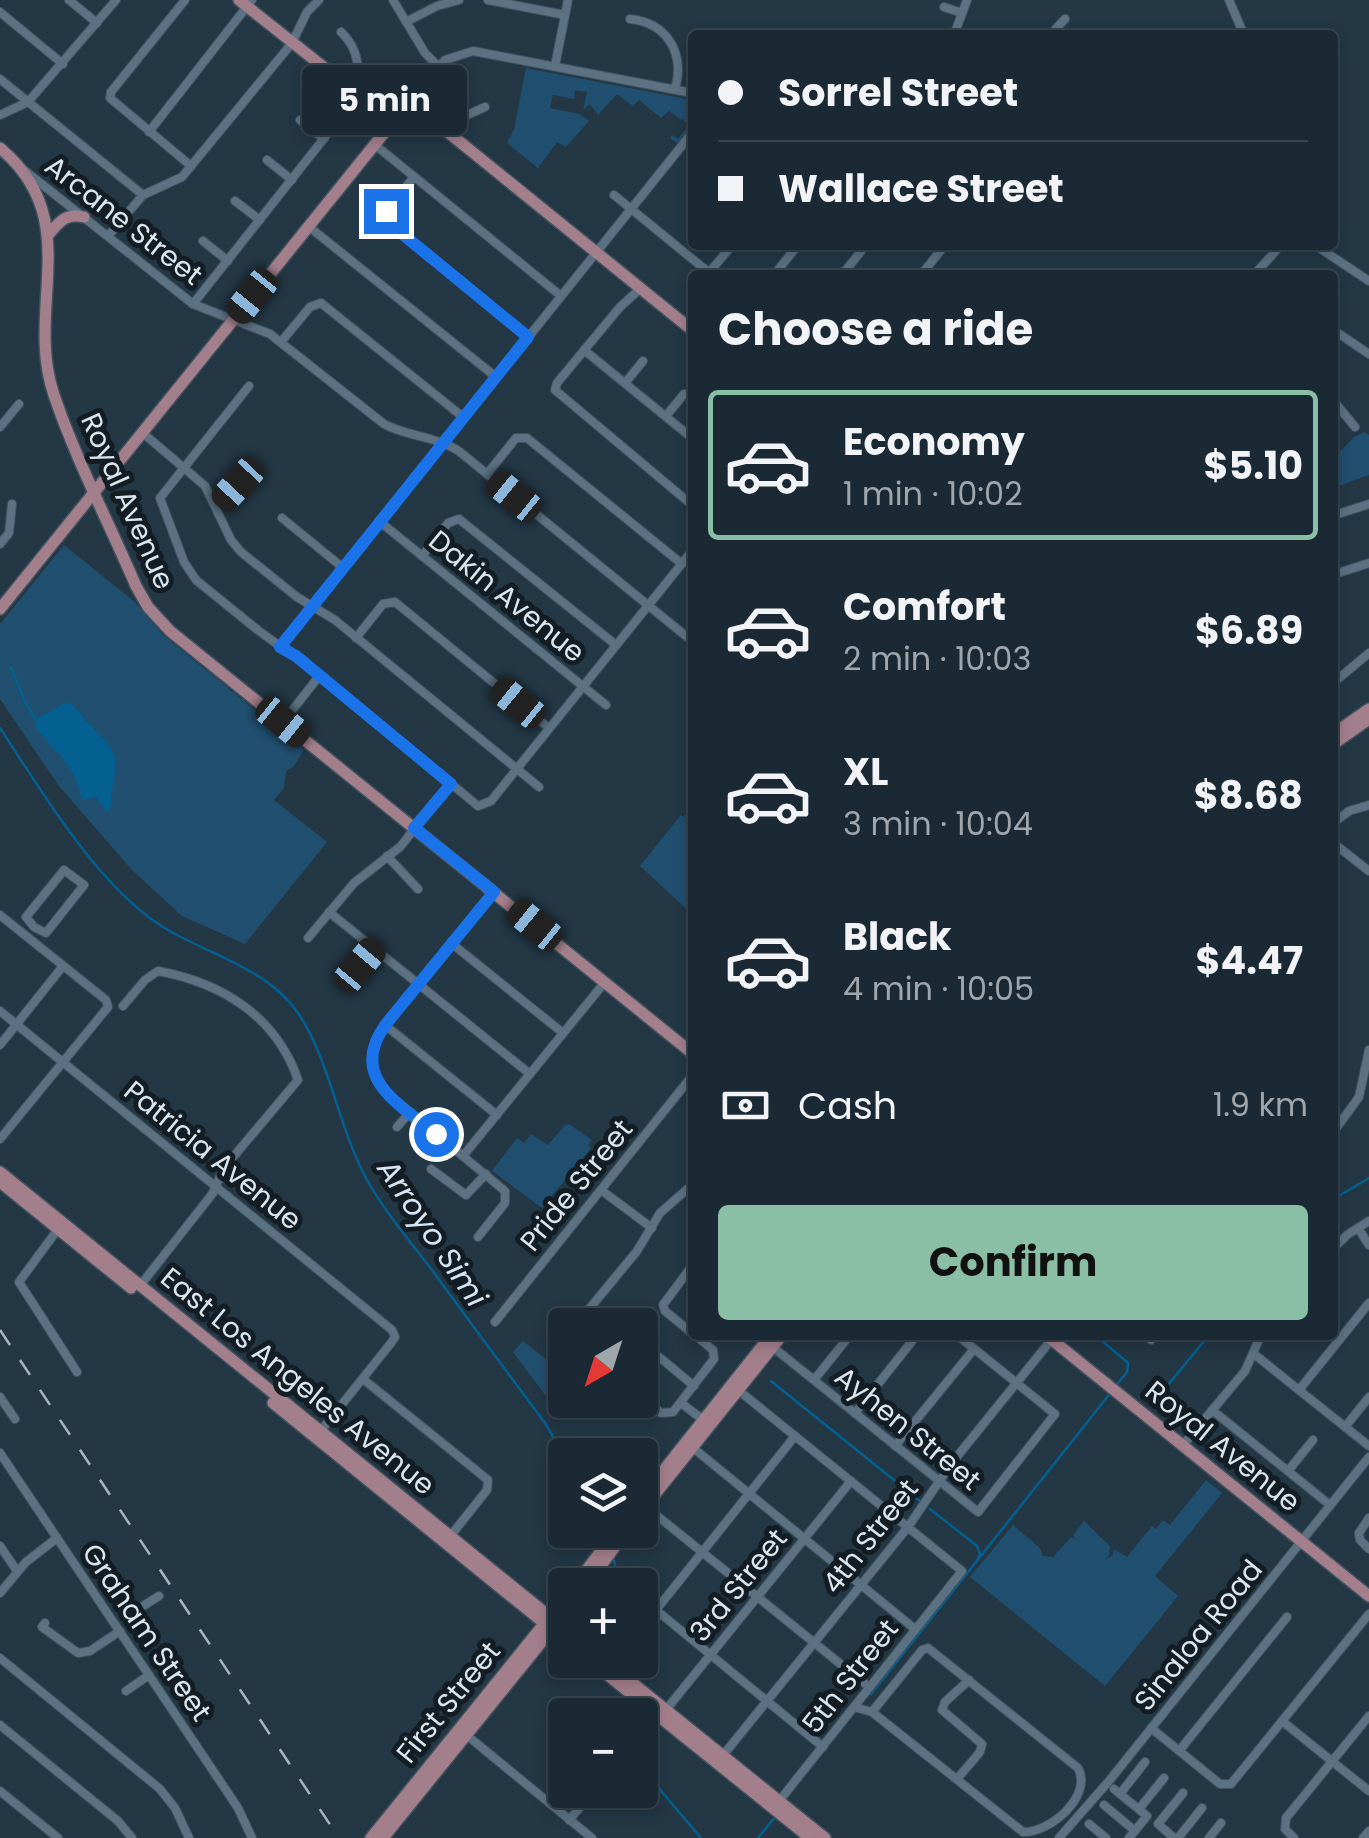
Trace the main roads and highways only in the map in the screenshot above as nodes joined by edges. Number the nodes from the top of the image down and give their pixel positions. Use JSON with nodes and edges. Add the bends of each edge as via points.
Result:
{"nodes":[{"id":1,"x":247,"y":3,"type":"edge"},
{"id":2,"x":409,"y":102,"type":"junction"},
{"id":3,"x":0,"y":148,"type":"edge"},
{"id":4,"x":84,"y":217,"type":"road end"},
{"id":5,"x":49,"y":234,"type":"junction"},
{"id":6,"x":688,"y":327,"type":"edge"},
{"id":7,"x":96,"y":492,"type":"junction"},
{"id":8,"x":110,"y":526,"type":"junction"},
{"id":9,"x":44,"y":554,"type":"junction"},
{"id":10,"x":0,"y":609,"type":"edge"},
{"id":11,"x":1369,"y":709,"type":"edge"},
{"id":12,"x":1369,"y":720,"type":"edge"},
{"id":13,"x":1338,"y":731,"type":"edge"},
{"id":14,"x":1338,"y":740,"type":"edge"},
{"id":15,"x":688,"y":1050,"type":"edge"},
{"id":16,"x":0,"y":1172,"type":"edge"},
{"id":17,"x":0,"y":1182,"type":"edge"},
{"id":18,"x":61,"y":1225,"type":"junction"},
{"id":19,"x":1056,"y":1340,"type":"edge"},
{"id":20,"x":770,"y":1341,"type":"edge"},
{"id":21,"x":706,"y":1422,"type":"junction"},
{"id":22,"x":658,"y":1485,"type":"edge"},
{"id":23,"x":658,"y":1487,"type":"edge"},
{"id":24,"x":609,"y":1548,"type":"edge"},
{"id":25,"x":601,"y":1557,"type":"junction"},
{"id":26,"x":590,"y":1568,"type":"edge"},
{"id":27,"x":595,"y":1568,"type":"edge"},
{"id":28,"x":1369,"y":1596,"type":"edge"},
{"id":29,"x":548,"y":1616,"type":"edge"},
{"id":30,"x":548,"y":1631,"type":"edge"},
{"id":31,"x":619,"y":1678,"type":"edge"},
{"id":32,"x":462,"y":1732,"type":"junction"},
{"id":33,"x":776,"y":1805,"type":"junction"},
{"id":34,"x":371,"y":1838,"type":"edge"},
{"id":35,"x":383,"y":1838,"type":"edge"},
{"id":36,"x":810,"y":1838,"type":"edge"},
{"id":37,"x":825,"y":1838,"type":"edge"}],
"edges":[{"from":1,"to":2,"type":"main road","via":[[326,69]]},
{"from":2,"to":6,"type":"main road"},
{"from":2,"to":7,"type":"main road"},
{"from":3,"to":5,"type":"main road","name":"Royal Avenue","via":[[38,198]]},
{"from":4,"to":5,"type":"main road","via":[[70,215]]},
{"from":5,"to":7,"type":"main road","name":"Royal Avenue","via":[[49,379]]},
{"from":7,"to":8,"type":"main road","name":"Royal Avenue"},
{"from":7,"to":9,"type":"main road"},
{"from":8,"to":9,"type":"main road","via":[[87,512],[56,551]]},
{"from":8,"to":15,"type":"main road","name":"Royal Avenue","via":[[155,616]]},
{"from":9,"to":10,"type":"main road"},
{"from":11,"to":13,"type":"main road"},
{"from":12,"to":14,"type":"main road"},
{"from":16,"to":18,"type":"main road","name":"East Los Angeles Avenue"},
{"from":17,"to":18,"type":"main road","name":"East Los Angeles Avenue"},
{"from":18,"to":29,"type":"main road","name":"East Los Angeles Avenue"},
{"from":19,"to":28,"type":"main road","name":"Royal Avenue"},
{"from":20,"to":21,"type":"main road"},
{"from":20,"to":21,"type":"main road","via":[[738,1390]]},
{"from":21,"to":22,"type":"main road"},
{"from":21,"to":23,"type":"main road"},
{"from":24,"to":25,"type":"main road"},
{"from":25,"to":26,"type":"main road"},
{"from":25,"to":27,"type":"main road"},
{"from":30,"to":32,"type":"main road","name":"First Street"},
{"from":31,"to":33,"type":"main road"},
{"from":32,"to":34,"type":"main road","name":"First Street"},
{"from":32,"to":35,"type":"main road","name":"First Street"},
{"from":33,"to":36,"type":"main road"},
{"from":33,"to":37,"type":"main road"}]}
